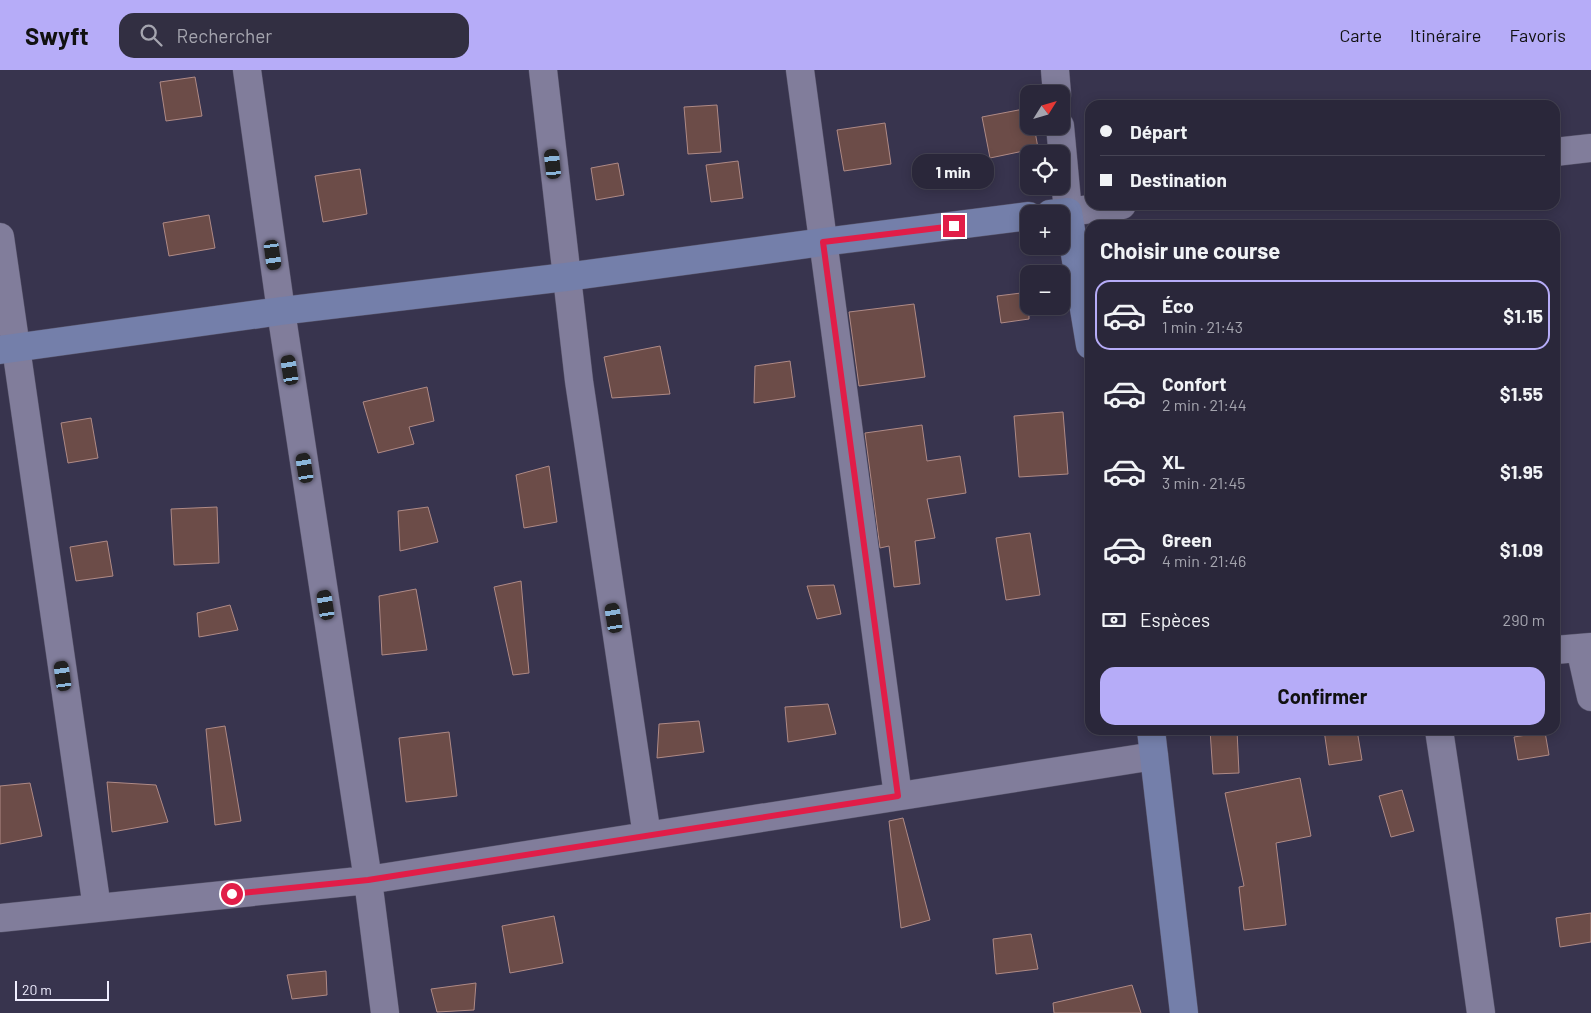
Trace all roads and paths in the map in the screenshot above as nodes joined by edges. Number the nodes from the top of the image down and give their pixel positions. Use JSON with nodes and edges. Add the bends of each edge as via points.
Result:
{"nodes":[{"id":1,"x":247,"y":70,"type":"edge"},
{"id":2,"x":543,"y":70,"type":"edge"},
{"id":3,"x":800,"y":70,"type":"edge"},
{"id":4,"x":1055,"y":70,"type":"edge"},
{"id":5,"x":1056,"y":85,"type":"edge"},
{"id":6,"x":1060,"y":135,"type":"edge"},
{"id":7,"x":1591,"y":148,"type":"edge"},
{"id":8,"x":1560,"y":151,"type":"edge"},
{"id":9,"x":1059,"y":205,"type":"edge"},
{"id":10,"x":1085,"y":210,"type":"edge"},
{"id":11,"x":1070,"y":212,"type":"edge"},
{"id":12,"x":1020,"y":217,"type":"edge"},
{"id":13,"x":0,"y":237,"type":"edge"},
{"id":14,"x":823,"y":242,"type":"junction"},
{"id":15,"x":1069,"y":255,"type":"edge"},
{"id":16,"x":566,"y":277,"type":"junction"},
{"id":17,"x":281,"y":311,"type":"junction"},
{"id":18,"x":1085,"y":324,"type":"edge"},
{"id":19,"x":8,"y":349,"type":"edge"},
{"id":20,"x":1575,"y":648,"type":"edge"},
{"id":21,"x":1591,"y":697,"type":"edge"},
{"id":22,"x":1440,"y":735,"type":"edge"},
{"id":23,"x":1152,"y":743,"type":"edge"},
{"id":24,"x":898,"y":796,"type":"junction"},
{"id":25,"x":647,"y":836,"type":"junction"},
{"id":26,"x":368,"y":880,"type":"junction"},
{"id":27,"x":97,"y":908,"type":"junction"},
{"id":28,"x":0,"y":918,"type":"edge"},
{"id":29,"x":385,"y":1013,"type":"edge"},
{"id":30,"x":1184,"y":1013,"type":"edge"},
{"id":31,"x":1480,"y":1013,"type":"edge"}],
"edges":[{"from":1,"to":17,"type":"street"},
{"from":2,"to":16,"type":"street"},
{"from":3,"to":14,"type":"street"},
{"from":4,"to":5,"type":"street"},
{"from":6,"to":9,"type":"street"},
{"from":7,"to":8,"type":"street"},
{"from":10,"to":11,"type":"street"},
{"from":12,"to":14,"type":"street"},
{"from":13,"to":19,"type":"street"},
{"from":14,"to":16,"type":"street"},
{"from":14,"to":24,"type":"street"},
{"from":15,"to":18,"type":"street"},
{"from":16,"to":17,"type":"street"},
{"from":16,"to":25,"type":"street","via":[[578,381]]},
{"from":17,"to":19,"type":"street"},
{"from":17,"to":26,"type":"street"},
{"from":19,"to":27,"type":"street"},
{"from":20,"to":21,"type":"street"},
{"from":22,"to":31,"type":"street"},
{"from":23,"to":24,"type":"street"},
{"from":23,"to":30,"type":"street"},
{"from":24,"to":25,"type":"street"},
{"from":25,"to":26,"type":"street"},
{"from":26,"to":27,"type":"street"},
{"from":26,"to":29,"type":"street"},
{"from":27,"to":28,"type":"street"}]}
